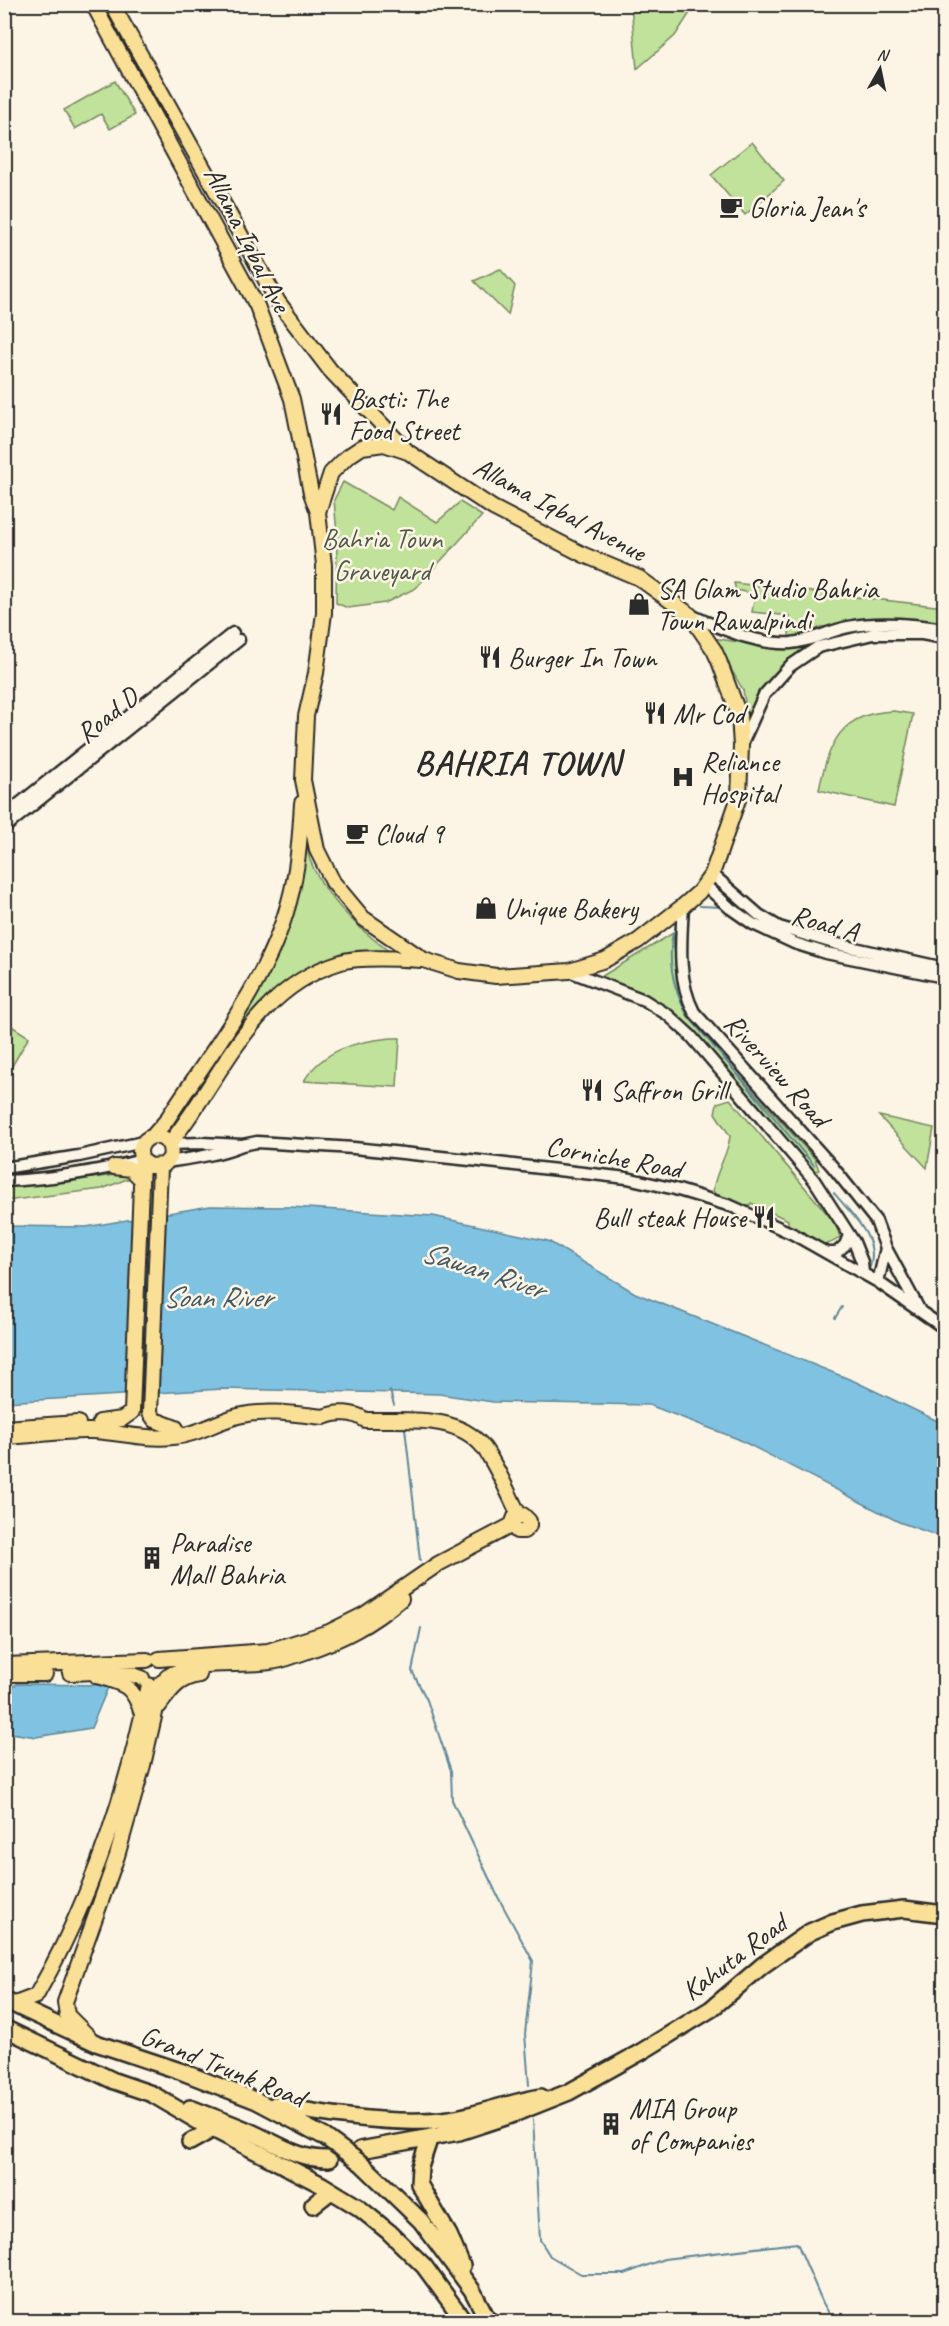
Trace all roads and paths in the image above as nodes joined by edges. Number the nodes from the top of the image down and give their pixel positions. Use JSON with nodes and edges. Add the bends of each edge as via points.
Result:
{"nodes":[{"id":1,"x":93,"y":4,"type":"edge"},
{"id":2,"x":112,"y":4,"type":"edge"},
{"id":3,"x":408,"y":452,"type":"junction"},
{"id":4,"x":318,"y":512,"type":"junction"},
{"id":5,"x":690,"y":615,"type":"junction"},
{"id":6,"x":945,"y":629,"type":"edge"},
{"id":7,"x":945,"y":638,"type":"edge"},
{"id":8,"x":741,"y":746,"type":"junction"},
{"id":9,"x":303,"y":780,"type":"junction"},
{"id":10,"x":4,"y":816,"type":"edge"},
{"id":11,"x":4,"y":828,"type":"edge"},
{"id":12,"x":708,"y":880,"type":"junction"},
{"id":13,"x":683,"y":906,"type":"junction"},
{"id":14,"x":424,"y":960,"type":"junction"},
{"id":15,"x":945,"y":968,"type":"edge"},
{"id":16,"x":569,"y":971,"type":"junction"},
{"id":17,"x":945,"y":977,"type":"edge"},
{"id":18,"x":148,"y":1139,"type":"junction"},
{"id":19,"x":169,"y":1144,"type":"junction"},
{"id":20,"x":242,"y":1145,"type":"junction"},
{"id":21,"x":142,"y":1160,"type":"junction"},
{"id":22,"x":163,"y":1164,"type":"junction"},
{"id":23,"x":114,"y":1167,"type":"junction"},
{"id":24,"x":4,"y":1168,"type":"edge"},
{"id":25,"x":4,"y":1181,"type":"edge"},
{"id":26,"x":140,"y":1181,"type":"junction"},
{"id":27,"x":849,"y":1235,"type":"junction"},
{"id":28,"x":886,"y":1248,"type":"junction"},
{"id":29,"x":829,"y":1253,"type":"junction"},
{"id":30,"x":863,"y":1273,"type":"junction"},
{"id":31,"x":878,"y":1282,"type":"junction"},
{"id":32,"x":921,"y":1313,"type":"junction"},
{"id":33,"x":945,"y":1328,"type":"edge"},
{"id":34,"x":100,"y":1422,"type":"junction"},
{"id":35,"x":215,"y":1424,"type":"junction"},
{"id":36,"x":4,"y":1428,"type":"edge"},
{"id":37,"x":176,"y":1428,"type":"junction"},
{"id":38,"x":4,"y":1437,"type":"edge"},
{"id":39,"x":516,"y":1524,"type":"junction"},
{"id":40,"x":302,"y":1653,"type":"junction"},
{"id":41,"x":153,"y":1659,"type":"junction"},
{"id":42,"x":4,"y":1665,"type":"edge"},
{"id":43,"x":86,"y":1672,"type":"junction"},
{"id":44,"x":4,"y":1674,"type":"edge"},
{"id":45,"x":155,"y":1680,"type":"junction"},
{"id":46,"x":149,"y":1712,"type":"junction"},
{"id":47,"x":945,"y":1914,"type":"edge"},
{"id":48,"x":10,"y":2002,"type":"edge"},
{"id":49,"x":4,"y":2028,"type":"edge"},
{"id":50,"x":96,"y":2043,"type":"junction"},
{"id":51,"x":569,"y":2092,"type":"junction"},
{"id":52,"x":152,"y":2094,"type":"junction"},
{"id":53,"x":257,"y":2101,"type":"junction"},
{"id":54,"x":188,"y":2115,"type":"junction"},
{"id":55,"x":213,"y":2130,"type":"junction"},
{"id":56,"x":430,"y":2138,"type":"junction"},
{"id":57,"x":361,"y":2157,"type":"junction"},
{"id":58,"x":329,"y":2159,"type":"dead end"},
{"id":59,"x":331,"y":2191,"type":"junction"},
{"id":60,"x":314,"y":2205,"type":"dead end"},
{"id":61,"x":472,"y":2290,"type":"junction"},
{"id":62,"x":465,"y":2322,"type":"edge"},
{"id":63,"x":489,"y":2322,"type":"edge"}],
"edges":[{"from":1,"to":4,"type":"main road","name":"Allama Iqbal Ave","via":[[257,306],[292,399]]},
{"from":2,"to":3,"type":"main road","name":"Allama Iqbal Ave","via":[[278,302],[330,370]]},
{"from":3,"to":4,"type":"main road","name":"Allama Iqbal Avenue","via":[[384,444],[362,447],[347,457],[331,473]]},
{"from":3,"to":5,"type":"main road","name":"Allama Iqbal Avenue","via":[[494,508],[584,555],[639,578]]},
{"from":4,"to":9,"type":"main road","name":"Allama Iqbal Avenue","via":[[324,613],[306,716]]},
{"from":5,"to":6,"type":"street","via":[[738,635],[769,642],[792,643],[848,627],[882,624]]},
{"from":5,"to":8,"type":"main road","name":"Allama Iqbal Avenue","via":[[719,661],[739,715]]},
{"from":7,"to":8,"type":"street","via":[[873,634],[818,646],[790,666],[764,695]]},
{"from":8,"to":12,"type":"main road","name":"Allama Iqbal Avenue","via":[[739,797]]},
{"from":9,"to":14,"type":"main road","name":"Allama Iqbal Avenue","via":[[317,850],[333,882],[363,918]]},
{"from":9,"to":18,"type":"main road","via":[[299,858],[289,903],[273,947],[243,1006],[166,1121]]},
{"from":10,"to":11,"type":"street","name":"Road D","via":[[236,636]]},
{"from":12,"to":13,"type":"main road","name":"Allama Iqbal Avenue"},
{"from":12,"to":15,"type":"street","name":"Road A","via":[[779,927]]},
{"from":12,"to":17,"type":"street","name":"Road A","via":[[730,908],[753,924],[794,943]]},
{"from":13,"to":16,"type":"main road","name":"Allama Iqbal Avenue","via":[[638,941],[605,960]]},
{"from":13,"to":28,"type":"street","name":"Riverview Road","via":[[683,980],[694,1012],[832,1166],[876,1221]]},
{"from":14,"to":16,"type":"main road","name":"Allama Iqbal Avenue","via":[[459,971],[496,976]]},
{"from":14,"to":19,"type":"main road","via":[[343,961],[306,976],[257,1016]]},
{"from":16,"to":27,"type":"street","name":"Riverview Road","via":[[644,1000],[692,1036],[814,1180]]},
{"from":18,"to":19,"type":"main road","via":[[164,1139]]},
{"from":18,"to":21,"type":"main road","via":[[140,1150]]},
{"from":18,"to":24,"type":"street","via":[[79,1156]]},
{"from":19,"to":20,"type":"street"},
{"from":19,"to":22,"type":"main road","via":[[171,1153]]},
{"from":20,"to":22,"type":"street"},
{"from":20,"to":29,"type":"street","name":"Corniche Road","via":[[257,1142],[354,1148],[627,1178],[731,1206]]},
{"from":21,"to":22,"type":"main road","via":[[150,1166]]},
{"from":21,"to":23,"type":"street"},
{"from":21,"to":26,"type":"main road"},
{"from":22,"to":37,"type":"main road","via":[[158,1185],[150,1407],[155,1420]]},
{"from":23,"to":25,"type":"street"},
{"from":23,"to":26,"type":"main road","via":[[131,1169]]},
{"from":26,"to":34,"type":"main road","via":[[133,1406],[127,1417]]},
{"from":27,"to":29,"type":"street","via":[[845,1245],[836,1253]]},
{"from":27,"to":30,"type":"street","name":"Riverview Road"},
{"from":28,"to":31,"type":"street"},
{"from":28,"to":32,"type":"street","name":"Riverview Road"},
{"from":29,"to":30,"type":"street","name":"Corniche Road"},
{"from":30,"to":31,"type":"street","name":"Corniche Road"},
{"from":31,"to":32,"type":"street","name":"Corniche Road"},
{"from":32,"to":33,"type":"street","name":"Corniche Road"},
{"from":34,"to":36,"type":"main road"},
{"from":34,"to":37,"type":"main road","via":[[139,1432],[168,1432]]},
{"from":35,"to":37,"type":"main road","via":[[201,1422]]},
{"from":35,"to":38,"type":"main road","via":[[176,1437],[91,1431]]},
{"from":35,"to":39,"type":"main road","via":[[258,1412],[324,1417],[332,1413],[359,1415],[365,1420],[448,1424],[466,1432],[483,1447]]},
{"from":39,"to":40,"type":"main road","via":[[415,1588],[375,1621]]},
{"from":39,"to":41,"type":"main road","via":[[438,1564],[365,1614],[306,1641],[268,1651]]},
{"from":40,"to":45,"type":"main road","via":[[268,1663],[186,1667]]},
{"from":40,"to":46,"type":"main road","via":[[295,1663],[282,1668],[186,1677]]},
{"from":41,"to":42,"type":"main road"},
{"from":41,"to":45,"type":"main road","via":[[141,1668]]},
{"from":41,"to":45,"type":"main road","via":[[167,1668]]},
{"from":43,"to":44,"type":"main road"},
{"from":43,"to":45,"type":"main road","via":[[122,1671]]},
{"from":43,"to":46,"type":"main road","via":[[127,1686]]},
{"from":45,"to":46,"type":"main road"},
{"from":46,"to":48,"type":"main road","via":[[78,1914],[36,1996]]},
{"from":46,"to":50,"type":"main road","via":[[143,1765],[117,1856],[65,2002],[67,2015]]},
{"from":47,"to":51,"type":"highway","name":"Kahuta Road","via":[[904,1909],[862,1914],[810,1932],[711,2009]]},
{"from":48,"to":50,"type":"highway","name":"Grand Trunk Road"},
{"from":49,"to":52,"type":"highway","name":"Grand Trunk Road","via":[[114,2081]]},
{"from":50,"to":53,"type":"highway","name":"Grand Trunk Road"},
{"from":51,"to":53,"type":"highway","name":"Kahuta Road","via":[[516,2101],[451,2119],[420,2120],[324,2115]]},
{"from":51,"to":56,"type":"highway","name":"Kahuta Road","via":[[511,2115]]},
{"from":52,"to":54,"type":"highway","name":"Grand Trunk Road"},
{"from":52,"to":58,"type":"highway","via":[[254,2133],[299,2156]]},
{"from":53,"to":57,"type":"highway","name":"Grand Trunk Road","bridge":true},
{"from":54,"to":55,"type":"highway","name":"Grand Trunk Road"},
{"from":54,"to":55,"type":"highway","via":[[187,2140]]},
{"from":55,"to":59,"type":"highway","name":"Grand Trunk Road"},
{"from":56,"to":57,"type":"highway","name":"Kahuta Road"},
{"from":56,"to":61,"type":"highway","via":[[419,2184],[449,2235]]},
{"from":57,"to":61,"type":"highway","name":"Grand Trunk Road","via":[[421,2221]]},
{"from":59,"to":60,"type":"highway"},
{"from":59,"to":62,"type":"highway","name":"Grand Trunk Road","via":[[358,2207],[424,2266]]},
{"from":61,"to":63,"type":"highway","name":"Grand Trunk Road"}]}
